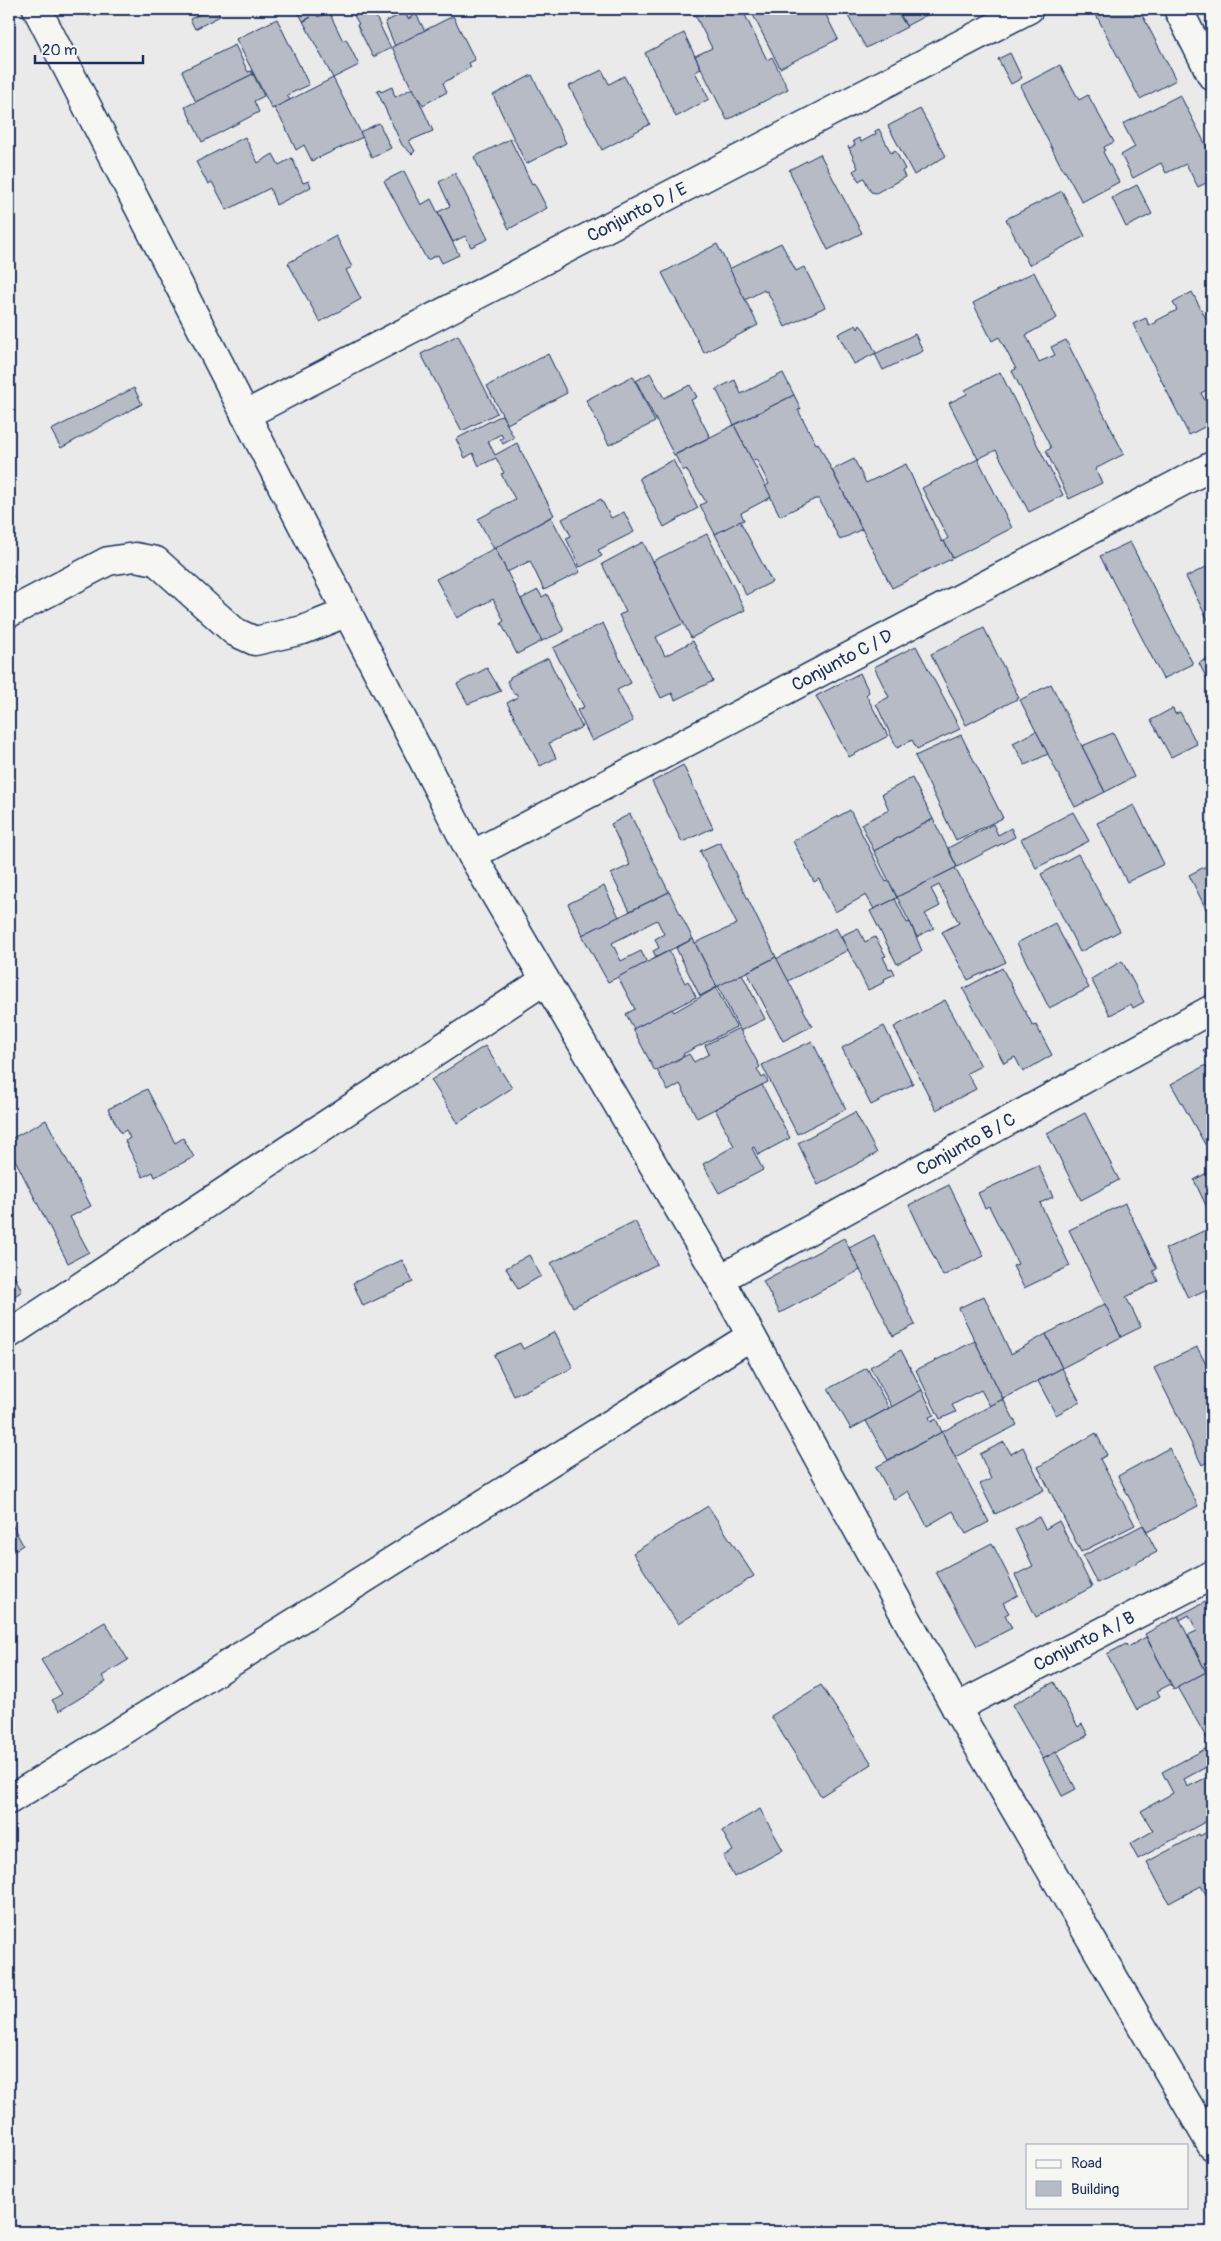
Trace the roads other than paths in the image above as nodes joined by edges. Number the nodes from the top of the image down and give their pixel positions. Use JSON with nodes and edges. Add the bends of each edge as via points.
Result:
{"nodes":[{"id":1,"x":37,"y":9,"type":"edge"},
{"id":2,"x":1029,"y":9,"type":"edge"},
{"id":3,"x":1178,"y":9,"type":"edge"},
{"id":4,"x":1212,"y":76,"type":"edge"},
{"id":5,"x":245,"y":415,"type":"junction"},
{"id":6,"x":1212,"y":466,"type":"edge"},
{"id":7,"x":348,"y":612,"type":"junction"},
{"id":8,"x":9,"y":613,"type":"edge"},
{"id":9,"x":472,"y":855,"type":"junction"},
{"id":10,"x":545,"y":980,"type":"junction"},
{"id":11,"x":1212,"y":1009,"type":"edge"},
{"id":12,"x":720,"y":1279,"type":"junction"},
{"id":13,"x":9,"y":1334,"type":"edge"},
{"id":14,"x":751,"y":1336,"type":"junction"},
{"id":15,"x":1212,"y":1575,"type":"edge"},
{"id":16,"x":956,"y":1708,"type":"junction"},
{"id":17,"x":9,"y":1800,"type":"edge"},
{"id":18,"x":1212,"y":2146,"type":"edge"}],
"edges":[{"from":1,"to":5,"type":"street"},
{"from":2,"to":5,"type":"street","name":"Conjunto D / E"},
{"from":3,"to":4,"type":"street"},
{"from":5,"to":7,"type":"street"},
{"from":6,"to":9,"type":"street","name":"Conjunto C / D"},
{"from":7,"to":8,"type":"street","via":[[303,630],[255,641],[235,632],[156,562],[135,557],[108,562]]},
{"from":7,"to":9,"type":"street"},
{"from":9,"to":10,"type":"street"},
{"from":10,"to":12,"type":"street"},
{"from":10,"to":13,"type":"street"},
{"from":11,"to":12,"type":"street","name":"Conjunto B / C"},
{"from":12,"to":14,"type":"street"},
{"from":14,"to":16,"type":"street"},
{"from":14,"to":17,"type":"street"},
{"from":15,"to":16,"type":"street","name":"Conjunto A / B"},
{"from":16,"to":18,"type":"street"}]}
